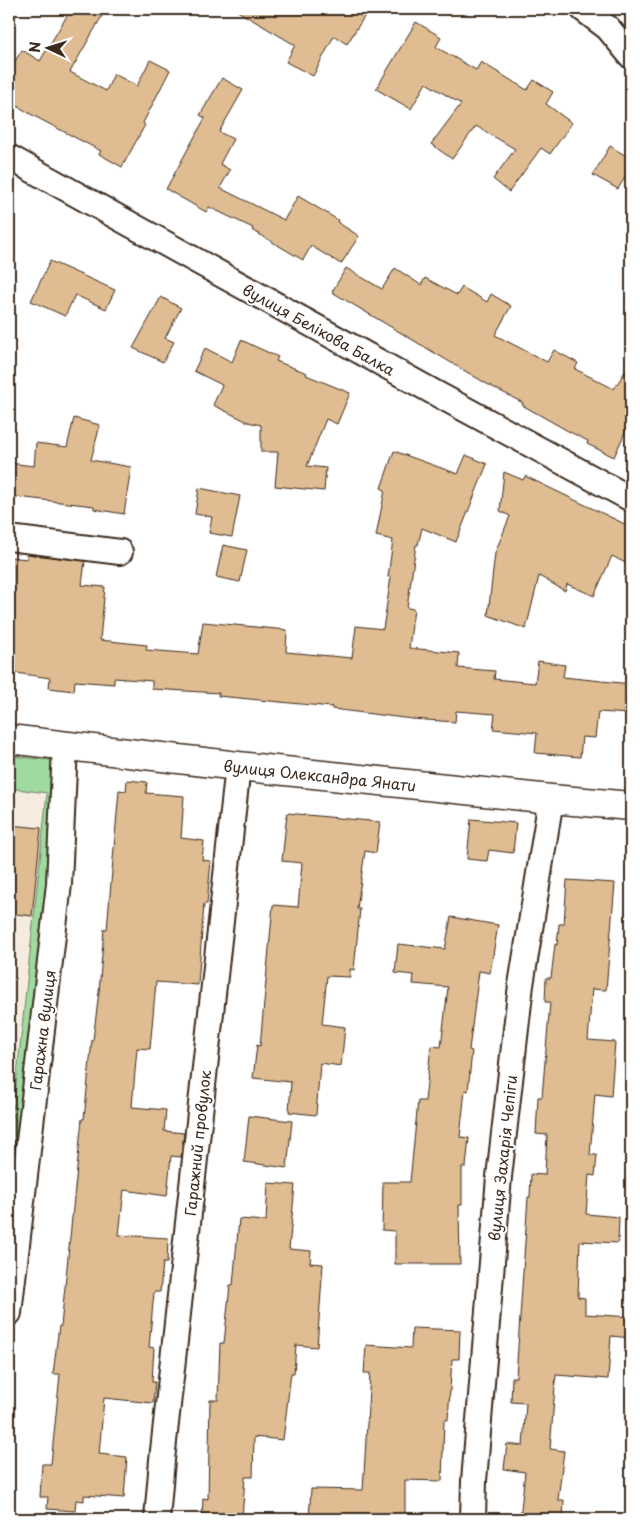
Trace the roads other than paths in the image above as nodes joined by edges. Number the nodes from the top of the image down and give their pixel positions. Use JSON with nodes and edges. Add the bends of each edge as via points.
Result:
{"nodes":[{"id":1,"x":583,"y":9,"type":"edge"},
{"id":2,"x":631,"y":56,"type":"edge"},
{"id":3,"x":9,"y":157,"type":"edge"},
{"id":4,"x":631,"y":499,"type":"edge"},
{"id":5,"x":9,"y":538,"type":"edge"},
{"id":6,"x":120,"y":552,"type":"dead end"},
{"id":7,"x":9,"y":739,"type":"edge"},
{"id":8,"x":65,"y":746,"type":"junction"},
{"id":9,"x":238,"y":766,"type":"junction"},
{"id":10,"x":551,"y":799,"type":"junction"},
{"id":11,"x":631,"y":806,"type":"edge"},
{"id":12,"x":9,"y":1313,"type":"edge"},
{"id":13,"x":157,"y":1519,"type":"edge"},
{"id":14,"x":473,"y":1519,"type":"edge"}],
"edges":[{"from":1,"to":2,"type":"street","via":[[608,28]]},
{"from":3,"to":4,"type":"street","name":"вулиця Белікова Балка"},
{"from":5,"to":6,"type":"street"},
{"from":7,"to":8,"type":"street","name":"вулиця Олександра Янати"},
{"from":8,"to":9,"type":"street","name":"вулиця Олександра Янати"},
{"from":8,"to":12,"type":"street","name":"Гаражна вулиця","via":[[59,884]]},
{"from":9,"to":10,"type":"street","name":"вулиця Олександра Янати"},
{"from":9,"to":13,"type":"street","name":"Гаражний провулок"},
{"from":10,"to":11,"type":"street","name":"вулиця Олександра Янати"},
{"from":10,"to":14,"type":"street","name":"вулиця Захарія Чепіги","via":[[521,986],[500,1167]]}]}
